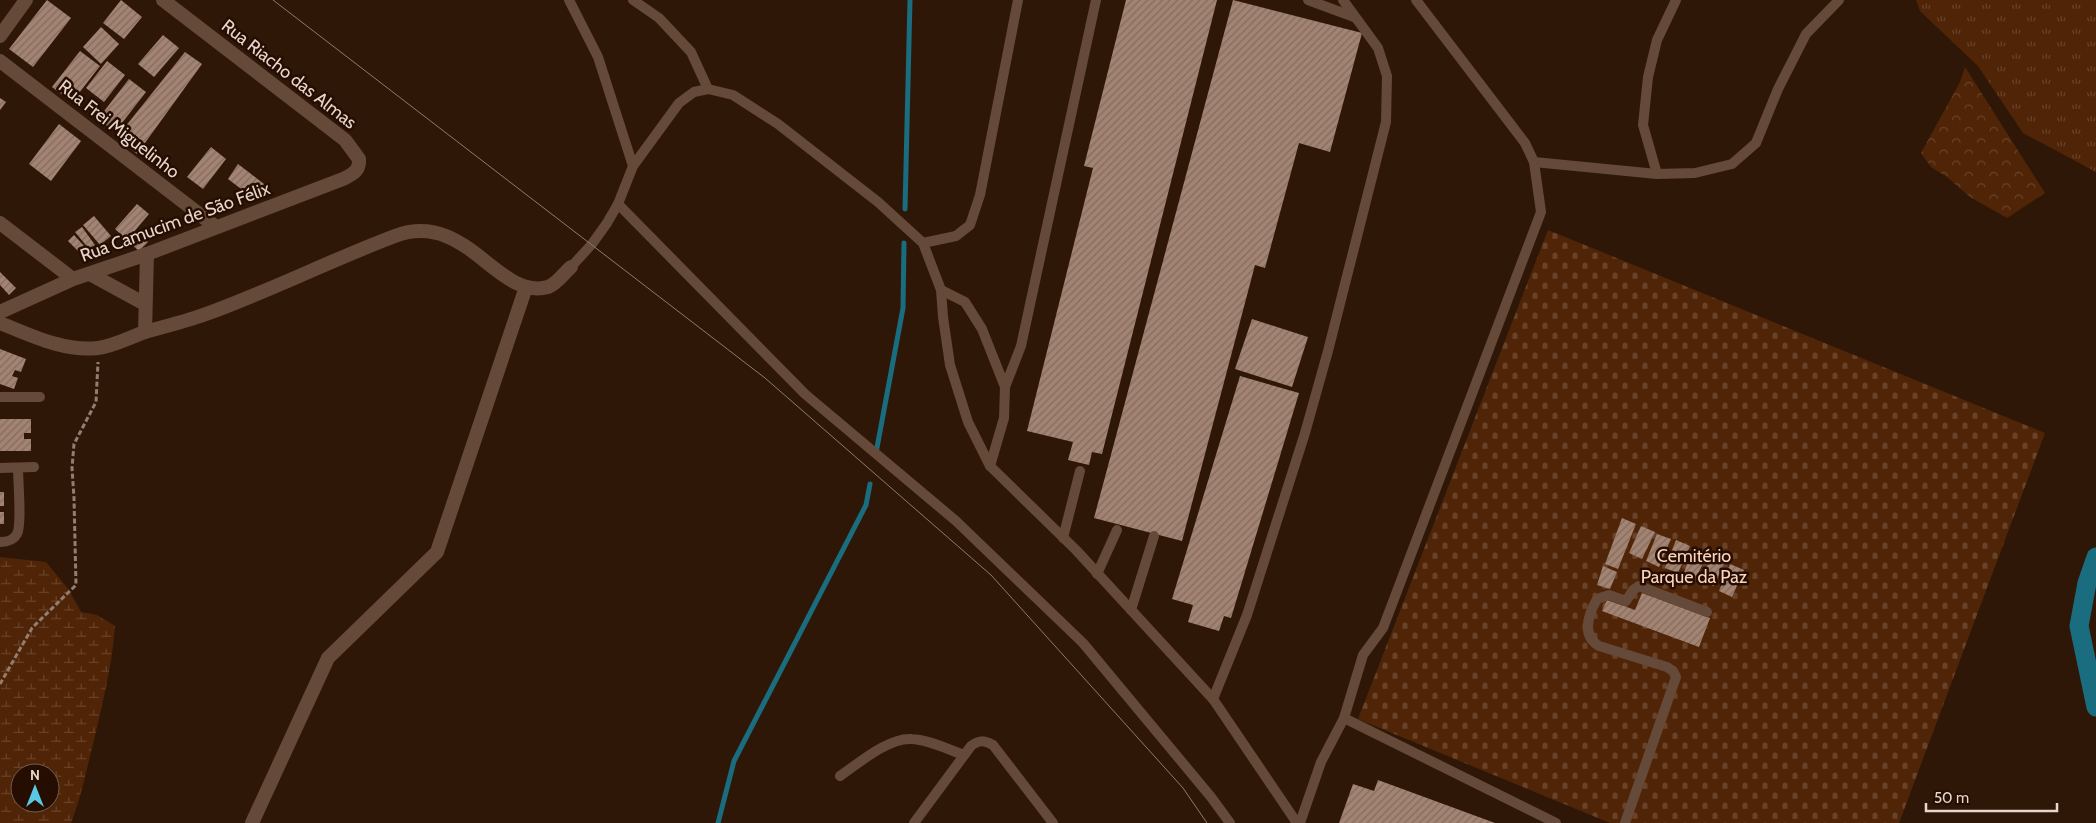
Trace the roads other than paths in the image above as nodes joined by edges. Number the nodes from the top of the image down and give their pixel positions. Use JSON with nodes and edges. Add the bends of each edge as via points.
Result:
{"nodes":[{"id":1,"x":26,"y":0,"type":"edge"},
{"id":2,"x":163,"y":0,"type":"edge"},
{"id":3,"x":569,"y":0,"type":"edge"},
{"id":4,"x":633,"y":0,"type":"edge"},
{"id":5,"x":1018,"y":0,"type":"edge"},
{"id":6,"x":1096,"y":0,"type":"edge"},
{"id":7,"x":1308,"y":0,"type":"edge"},
{"id":8,"x":1343,"y":0,"type":"edge"},
{"id":9,"x":1416,"y":0,"type":"edge"},
{"id":10,"x":1676,"y":0,"type":"edge"},
{"id":11,"x":1839,"y":0,"type":"edge"},
{"id":12,"x":1355,"y":17,"type":"junction"},
{"id":13,"x":0,"y":36,"type":"edge"},
{"id":14,"x":0,"y":60,"type":"edge"},
{"id":15,"x":708,"y":90,"type":"junction"},
{"id":16,"x":1534,"y":162,"type":"junction"},
{"id":17,"x":360,"y":165,"type":"joint"},
{"id":18,"x":632,"y":166,"type":"junction"},
{"id":19,"x":1657,"y":174,"type":"junction"},
{"id":20,"x":618,"y":204,"type":"junction"},
{"id":21,"x":0,"y":223,"type":"edge"},
{"id":22,"x":216,"y":227,"type":"junction"},
{"id":23,"x":923,"y":243,"type":"junction"},
{"id":24,"x":147,"y":254,"type":"junction"},
{"id":25,"x":571,"y":267,"type":"joint"},
{"id":26,"x":90,"y":274,"type":"junction"},
{"id":27,"x":73,"y":279,"type":"junction"},
{"id":28,"x":526,"y":287,"type":"junction"},
{"id":29,"x":941,"y":290,"type":"junction"},
{"id":30,"x":145,"y":304,"type":"junction"},
{"id":31,"x":0,"y":312,"type":"edge"},
{"id":32,"x":0,"y":323,"type":"edge"},
{"id":33,"x":145,"y":332,"type":"junction"},
{"id":34,"x":1005,"y":387,"type":"junction"},
{"id":35,"x":0,"y":397,"type":"edge"},
{"id":36,"x":40,"y":397,"type":"dead end"},
{"id":37,"x":990,"y":466,"type":"junction"},
{"id":38,"x":34,"y":467,"type":"dead end"},
{"id":39,"x":0,"y":468,"type":"edge"},
{"id":40,"x":18,"y":468,"type":"junction"},
{"id":41,"x":1080,"y":471,"type":"dead end"},
{"id":42,"x":1117,"y":530,"type":"dead end"},
{"id":43,"x":1154,"y":536,"type":"dead end"},
{"id":44,"x":1063,"y":538,"type":"junction"},
{"id":45,"x":0,"y":542,"type":"edge"},
{"id":46,"x":1097,"y":574,"type":"junction"},
{"id":47,"x":1131,"y":610,"type":"junction"},
{"id":48,"x":1707,"y":612,"type":"dead end"},
{"id":49,"x":1213,"y":700,"type":"junction"},
{"id":50,"x":1344,"y":718,"type":"junction"},
{"id":51,"x":964,"y":755,"type":"junction"},
{"id":52,"x":840,"y":776,"type":"dead end"},
{"id":53,"x":252,"y":823,"type":"edge"},
{"id":54,"x":914,"y":823,"type":"edge"},
{"id":55,"x":1053,"y":823,"type":"edge"},
{"id":56,"x":1230,"y":823,"type":"edge"},
{"id":57,"x":1299,"y":823,"type":"edge"},
{"id":58,"x":1556,"y":823,"type":"edge"},
{"id":59,"x":1626,"y":823,"type":"edge"}],
"edges":[{"from":1,"to":13,"type":"street"},
{"from":2,"to":17,"type":"street","name":"Rua Riacho das Almas","via":[[345,140],[356,152]]},
{"from":3,"to":18,"type":"lane","via":[[598,57]]},
{"from":4,"to":15,"type":"lane","via":[[659,18],[691,52]]},
{"from":5,"to":23,"type":"lane","via":[[980,195],[970,225],[956,236]]},
{"from":6,"to":34,"type":"lane","via":[[1021,346]]},
{"from":7,"to":12,"type":"lane"},
{"from":8,"to":12,"type":"lane"},
{"from":9,"to":16,"type":"lane","via":[[1525,143]]},
{"from":10,"to":19,"type":"lane","via":[[1658,40],[1648,77],[1643,125]]},
{"from":11,"to":19,"type":"lane","via":[[1806,34],[1778,89],[1756,144],[1732,164],[1695,173]]},
{"from":12,"to":49,"type":"lane","via":[[1378,48],[1386,76],[1386,122],[1305,432],[1247,615]]},
{"from":14,"to":22,"type":"street","name":"Rua Frei Miguelinho"},
{"from":15,"to":18,"type":"lane","via":[[694,92],[680,103]]},
{"from":15,"to":23,"type":"lane","via":[[733,95],[771,120],[878,202]]},
{"from":16,"to":19,"type":"lane"},
{"from":16,"to":50,"type":"lane","via":[[1540,212],[1383,628],[1363,655]]},
{"from":17,"to":22,"type":"street","name":"Rua Camucim de São Félix","via":[[355,173],[343,179]]},
{"from":18,"to":20,"type":"lane"},
{"from":20,"to":25,"type":"lane","via":[[592,244]]},
{"from":20,"to":56,"type":"lane","via":[[805,394],[956,521],[1083,642]]},
{"from":21,"to":27,"type":"street"},
{"from":22,"to":24,"type":"street","name":"Rua Camucim de São Félix"},
{"from":23,"to":29,"type":"lane"},
{"from":24,"to":26,"type":"street","name":"Rua Camucim de São Félix"},
{"from":24,"to":30,"type":"street"},
{"from":25,"to":28,"type":"street","via":[[555,284]]},
{"from":26,"to":27,"type":"street","name":"Rua Camucim de São Félix"},
{"from":26,"to":30,"type":"street"},
{"from":27,"to":31,"type":"street","name":"Rua Camucim de São Félix"},
{"from":28,"to":33,"type":"street","via":[[508,278],[465,245],[440,233],[404,233],[205,314]]},
{"from":28,"to":53,"type":"street","via":[[437,552],[328,658]]},
{"from":29,"to":34,"type":"lane","via":[[965,302],[982,329]]},
{"from":29,"to":37,"type":"lane","via":[[950,365],[968,422]]},
{"from":30,"to":33,"type":"street"},
{"from":32,"to":33,"type":"street","via":[[68,346],[98,348]]},
{"from":34,"to":37,"type":"lane","via":[[1004,418]]},
{"from":35,"to":36,"type":"lane"},
{"from":37,"to":44,"type":"lane"},
{"from":38,"to":40,"type":"lane"},
{"from":39,"to":40,"type":"lane"},
{"from":40,"to":45,"type":"lane","via":[[19,529],[13,539]]},
{"from":41,"to":44,"type":"lane"},
{"from":42,"to":46,"type":"lane"},
{"from":43,"to":47,"type":"lane"},
{"from":44,"to":46,"type":"lane"},
{"from":46,"to":47,"type":"lane"},
{"from":47,"to":49,"type":"lane"},
{"from":48,"to":59,"type":"lane","via":[[1639,586],[1626,601],[1609,595],[1597,599],[1588,618],[1588,634],[1592,642],[1667,667],[1676,677]]},
{"from":49,"to":57,"type":"lane"},
{"from":50,"to":57,"type":"lane","via":[[1321,762]]},
{"from":50,"to":58,"type":"lane"},
{"from":51,"to":52,"type":"lane","via":[[924,741],[893,741]]},
{"from":51,"to":54,"type":"lane"},
{"from":51,"to":55,"type":"lane","via":[[978,741],[993,745]]}]}
